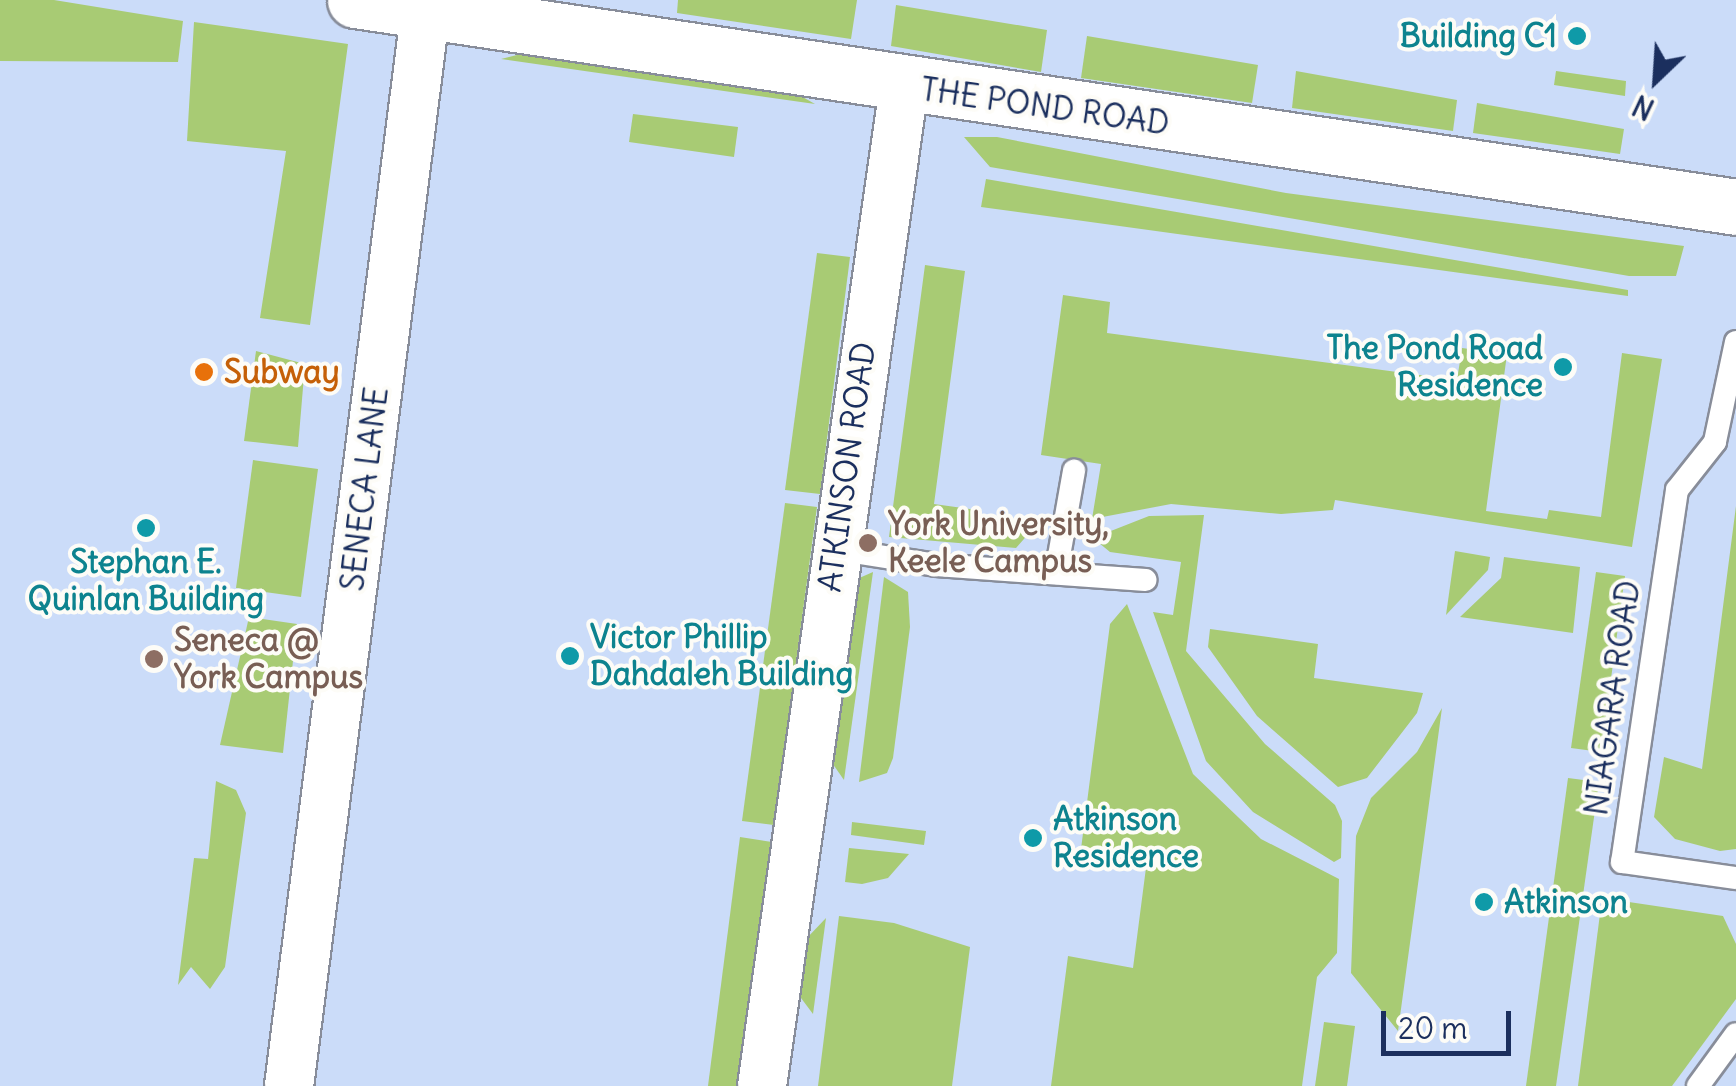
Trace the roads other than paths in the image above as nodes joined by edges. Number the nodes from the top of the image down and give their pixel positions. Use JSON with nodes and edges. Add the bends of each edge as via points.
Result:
{"nodes":[{"id":1,"x":355,"y":0,"type":"edge"},
{"id":2,"x":426,"y":6,"type":"edge"},
{"id":3,"x":904,"y":87,"type":"junction"},
{"id":4,"x":1736,"y":207,"type":"edge"},
{"id":5,"x":1736,"y":342,"type":"edge"},
{"id":6,"x":1726,"y":443,"type":"edge"},
{"id":7,"x":1074,"y":471,"type":"dead end"},
{"id":8,"x":834,"y":548,"type":"junction"},
{"id":9,"x":1056,"y":573,"type":"junction"},
{"id":10,"x":1145,"y":580,"type":"dead end"},
{"id":11,"x":1736,"y":878,"type":"edge"},
{"id":12,"x":1736,"y":1034,"type":"edge"},
{"id":13,"x":289,"y":1086,"type":"edge"},
{"id":14,"x":762,"y":1086,"type":"edge"},
{"id":15,"x":1698,"y":1086,"type":"edge"}],
"edges":[{"from":1,"to":2,"type":"street","name":"THE POND ROAD"},
{"from":2,"to":3,"type":"street","name":"THE POND ROAD"},
{"from":2,"to":13,"type":"street","name":"SENECA LANE"},
{"from":3,"to":4,"type":"street","name":"THE POND ROAD"},
{"from":3,"to":8,"type":"street","name":"ATKINSON ROAD"},
{"from":5,"to":6,"type":"lane","name":"NIAGARA ROAD"},
{"from":6,"to":11,"type":"lane","name":"NIAGARA ROAD","via":[[1677,490],[1622,862]]},
{"from":7,"to":9,"type":"lane"},
{"from":8,"to":9,"type":"lane","via":[[936,565]]},
{"from":8,"to":14,"type":"street","name":"ATKINSON ROAD"},
{"from":9,"to":10,"type":"lane"},
{"from":12,"to":15,"type":"lane"}]}
